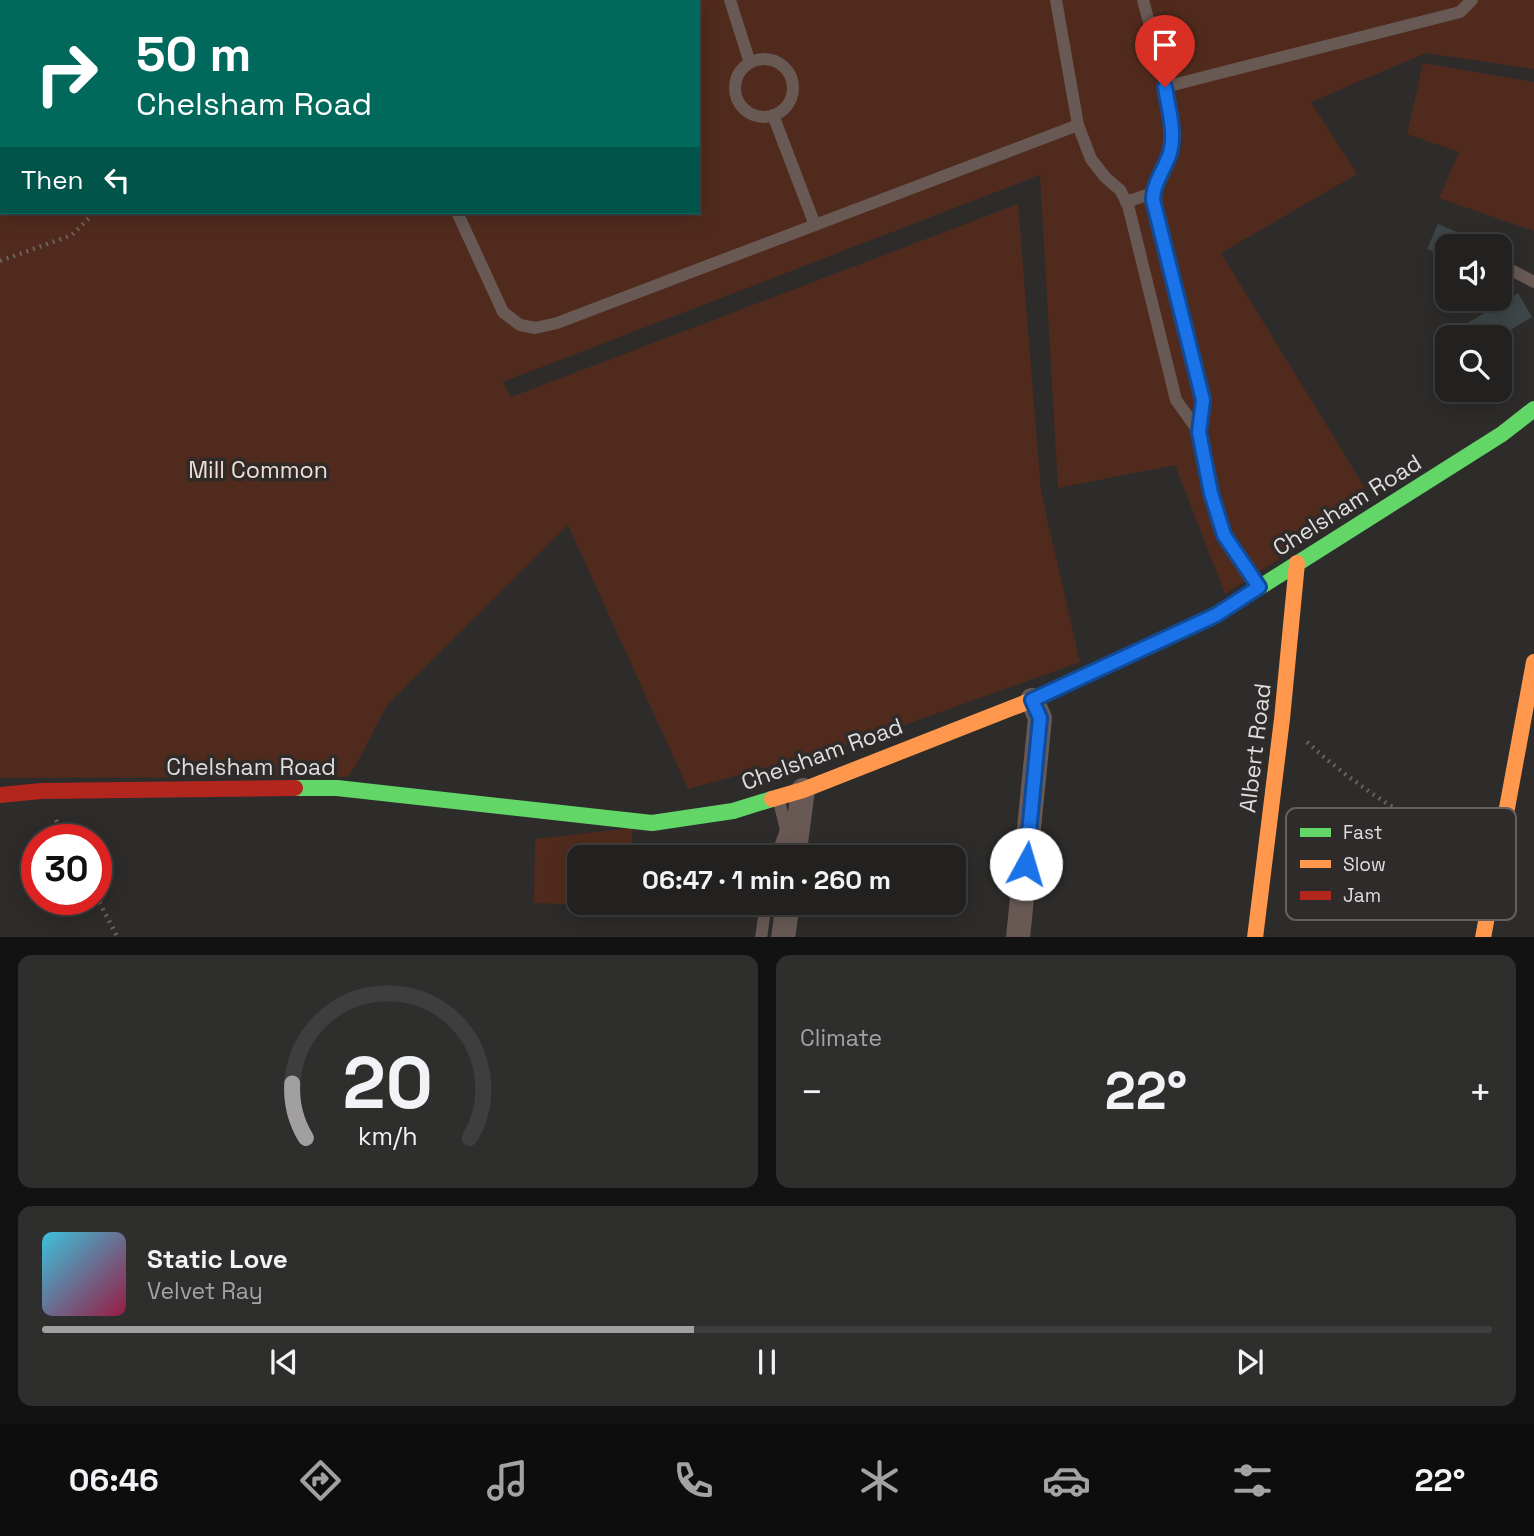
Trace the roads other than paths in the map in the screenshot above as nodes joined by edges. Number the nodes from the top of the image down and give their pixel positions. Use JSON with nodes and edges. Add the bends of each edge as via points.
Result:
{"nodes":[{"id":1,"x":730,"y":0,"type":"edge"},
{"id":2,"x":1056,"y":0,"type":"edge"},
{"id":3,"x":1143,"y":0,"type":"edge"},
{"id":4,"x":1472,"y":0,"type":"edge"},
{"id":5,"x":750,"y":62,"type":"junction"},
{"id":6,"x":1165,"y":87,"type":"junction"},
{"id":7,"x":773,"y":116,"type":"junction"},
{"id":8,"x":1078,"y":125,"type":"junction"},
{"id":9,"x":1153,"y":193,"type":"junction"},
{"id":10,"x":1126,"y":202,"type":"junction"},
{"id":11,"x":458,"y":214,"type":"edge"},
{"id":12,"x":815,"y":225,"type":"junction"},
{"id":13,"x":1512,"y":271,"type":"edge"},
{"id":14,"x":1534,"y":282,"type":"edge"},
{"id":15,"x":1534,"y":409,"type":"edge"},
{"id":16,"x":1199,"y":432,"type":"junction"},
{"id":17,"x":1297,"y":563,"type":"junction"},
{"id":18,"x":1259,"y":587,"type":"junction"},
{"id":19,"x":1534,"y":662,"type":"edge"},
{"id":20,"x":1032,"y":700,"type":"junction"},
{"id":21,"x":803,"y":790,"type":"junction"},
{"id":22,"x":0,"y":795,"type":"edge"},
{"id":23,"x":778,"y":797,"type":"junction"},
{"id":24,"x":1507,"y":808,"type":"edge"},
{"id":25,"x":781,"y":845,"type":"edge"},
{"id":26,"x":796,"y":845,"type":"edge"},
{"id":27,"x":764,"y":915,"type":"edge"},
{"id":28,"x":786,"y":915,"type":"edge"},
{"id":29,"x":761,"y":937,"type":"edge"},
{"id":30,"x":783,"y":937,"type":"edge"},
{"id":31,"x":1018,"y":937,"type":"edge"},
{"id":32,"x":1255,"y":937,"type":"edge"}],
"edges":[{"from":1,"to":5,"type":"lane"},
{"from":2,"to":8,"type":"lane"},
{"from":3,"to":6,"type":"lane"},
{"from":4,"to":6,"type":"lane","via":[[1460,12]]},
{"from":5,"to":7,"type":"lane","via":[[737,77],[736,95],[746,111]]},
{"from":5,"to":7,"type":"lane","via":[[777,63],[790,77],[792,95]]},
{"from":6,"to":9,"type":"lane","via":[[1170,152]]},
{"from":7,"to":12,"type":"lane"},
{"from":8,"to":10,"type":"lane","via":[[1091,159],[1121,190]]},
{"from":8,"to":12,"type":"lane"},
{"from":9,"to":10,"type":"lane"},
{"from":9,"to":16,"type":"lane","via":[[1203,400]]},
{"from":10,"to":16,"type":"lane","via":[[1175,400]]},
{"from":11,"to":12,"type":"lane","via":[[503,312],[520,325],[535,328]]},
{"from":13,"to":14,"type":"lane"},
{"from":15,"to":17,"type":"street","name":"Chelsham Road","via":[[1502,434]]},
{"from":16,"to":18,"type":"lane","via":[[1224,535]]},
{"from":17,"to":18,"type":"street","name":"Chelsham Road"},
{"from":17,"to":32,"type":"street","name":"Albert Road"},
{"from":18,"to":20,"type":"street","name":"Chelsham Road","via":[[1216,615]]},
{"from":19,"to":24,"type":"street"},
{"from":20,"to":21,"type":"street","name":"Chelsham Road"},
{"from":20,"to":31,"type":"street","via":[[1040,718]]},
{"from":21,"to":23,"type":"street","name":"Chelsham Road"},
{"from":21,"to":26,"type":"street"},
{"from":22,"to":23,"type":"street","name":"Chelsham Road","via":[[337,788],[652,823],[733,811]]},
{"from":23,"to":25,"type":"lane","via":[[786,830]]},
{"from":27,"to":29,"type":"lane"},
{"from":28,"to":30,"type":"street"}]}
